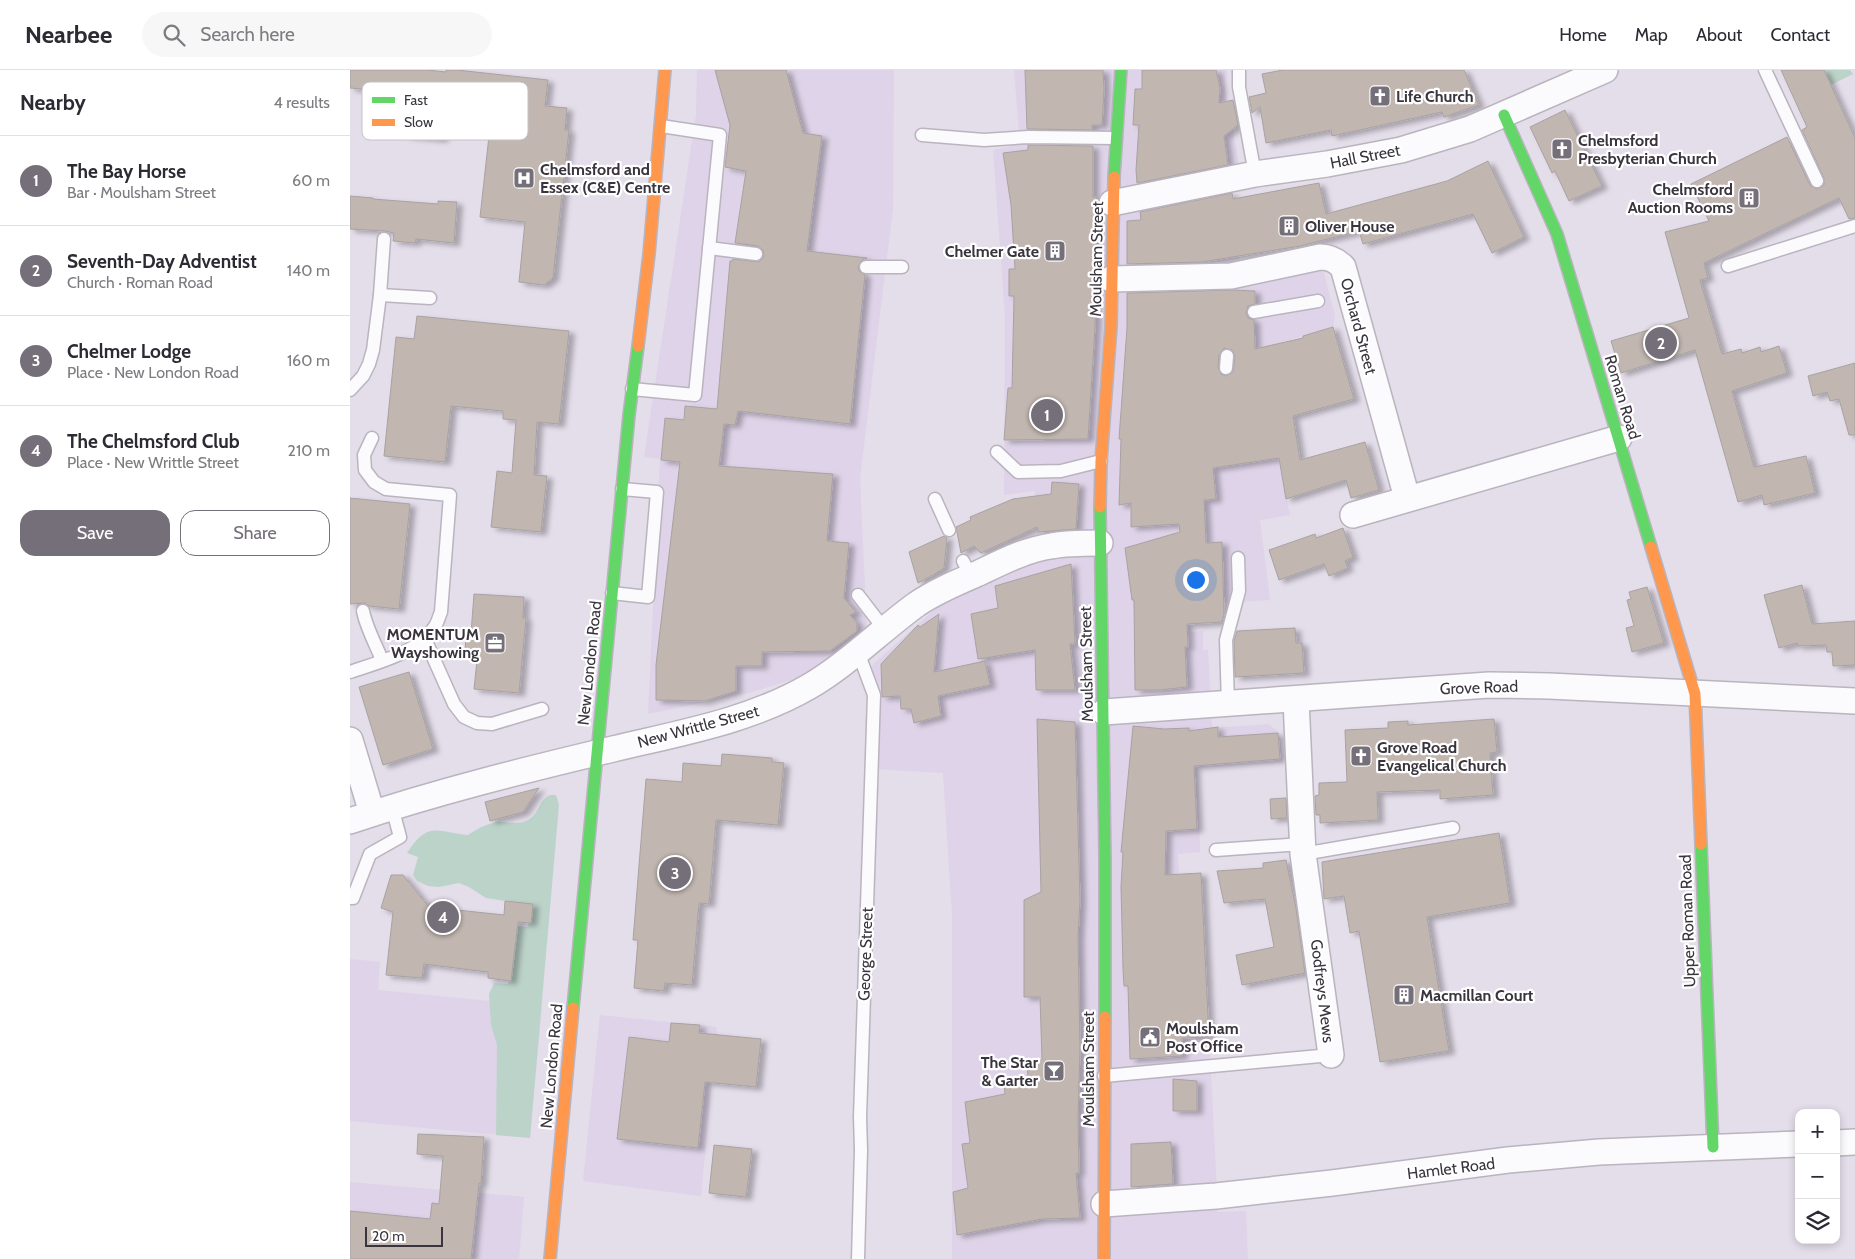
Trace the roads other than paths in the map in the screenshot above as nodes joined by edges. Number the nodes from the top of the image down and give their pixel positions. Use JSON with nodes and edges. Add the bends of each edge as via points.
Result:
{"nodes":[{"id":1,"x":665,"y":70,"type":"edge"},
{"id":2,"x":1121,"y":70,"type":"edge"},
{"id":3,"x":1239,"y":70,"type":"edge"},
{"id":4,"x":1765,"y":70,"type":"edge"},
{"id":5,"x":1595,"y":72,"type":"edge"},
{"id":6,"x":1504,"y":115,"type":"junction"},
{"id":7,"x":661,"y":126,"type":"junction"},
{"id":8,"x":922,"y":135,"type":"dead end"},
{"id":9,"x":1116,"y":138,"type":"junction"},
{"id":10,"x":1255,"y":174,"type":"junction"},
{"id":11,"x":1817,"y":181,"type":"dead end"},
{"id":12,"x":1112,"y":203,"type":"junction"},
{"id":13,"x":1855,"y":226,"type":"edge"},
{"id":14,"x":384,"y":239,"type":"dead end"},
{"id":15,"x":709,"y":248,"type":"junction"},
{"id":16,"x":756,"y":254,"type":"dead end"},
{"id":17,"x":1728,"y":266,"type":"dead end"},
{"id":18,"x":866,"y":267,"type":"dead end"},
{"id":19,"x":902,"y":267,"type":"dead end"},
{"id":20,"x":1111,"y":279,"type":"junction"},
{"id":21,"x":380,"y":296,"type":"junction"},
{"id":22,"x":430,"y":298,"type":"dead end"},
{"id":23,"x":1318,"y":301,"type":"dead end"},
{"id":24,"x":1254,"y":312,"type":"dead end"},
{"id":25,"x":632,"y":389,"type":"junction"},
{"id":26,"x":350,"y":390,"type":"edge"},
{"id":27,"x":372,"y":438,"type":"dead end"},
{"id":28,"x":1619,"y":438,"type":"junction"},
{"id":29,"x":997,"y":452,"type":"dead end"},
{"id":30,"x":1101,"y":461,"type":"junction"},
{"id":31,"x":622,"y":489,"type":"junction"},
{"id":32,"x":1407,"y":498,"type":"junction"},
{"id":33,"x":935,"y":499,"type":"dead end"},
{"id":34,"x":1353,"y":515,"type":"dead end"},
{"id":35,"x":949,"y":530,"type":"dead end"},
{"id":36,"x":1100,"y":543,"type":"junction"},
{"id":37,"x":1238,"y":558,"type":"dead end"},
{"id":38,"x":612,"y":594,"type":"junction"},
{"id":39,"x":858,"y":595,"type":"dead end"},
{"id":40,"x":363,"y":611,"type":"dead end"},
{"id":41,"x":885,"y":630,"type":"junction"},
{"id":42,"x":425,"y":639,"type":"junction"},
{"id":43,"x":858,"y":652,"type":"junction"},
{"id":44,"x":382,"y":660,"type":"junction"},
{"id":45,"x":350,"y":672,"type":"edge"},
{"id":46,"x":1694,"y":694,"type":"junction"},
{"id":47,"x":1296,"y":700,"type":"junction"},
{"id":48,"x":1855,"y":701,"type":"edge"},
{"id":49,"x":1228,"y":704,"type":"junction"},
{"id":50,"x":542,"y":709,"type":"dead end"},
{"id":51,"x":1104,"y":712,"type":"junction"},
{"id":52,"x":350,"y":740,"type":"edge"},
{"id":53,"x":596,"y":753,"type":"junction"},
{"id":54,"x":371,"y":814,"type":"edge"},
{"id":55,"x":1453,"y":828,"type":"dead end"},
{"id":56,"x":1303,"y":849,"type":"junction"},
{"id":57,"x":1216,"y":850,"type":"dead end"},
{"id":58,"x":350,"y":898,"type":"edge"},
{"id":59,"x":1323,"y":1056,"type":"joint"},
{"id":60,"x":1104,"y":1076,"type":"junction"},
{"id":61,"x":1855,"y":1142,"type":"edge"},
{"id":62,"x":1840,"y":1143,"type":"edge"},
{"id":63,"x":1795,"y":1144,"type":"edge"},
{"id":64,"x":1712,"y":1147,"type":"junction"},
{"id":65,"x":1104,"y":1204,"type":"junction"},
{"id":66,"x":550,"y":1259,"type":"edge"},
{"id":67,"x":858,"y":1259,"type":"edge"},
{"id":68,"x":1104,"y":1259,"type":"edge"}],
"edges":[{"from":1,"to":7,"type":"street","name":"New London Road"},
{"from":2,"to":9,"type":"street","name":"Moulsham Street"},
{"from":3,"to":10,"type":"lane","via":[[1239,87]]},
{"from":4,"to":11,"type":"lane"},
{"from":5,"to":6,"type":"street","name":"Hall Street"},
{"from":6,"to":10,"type":"street","name":"Hall Street","via":[[1401,150]]},
{"from":6,"to":28,"type":"street","name":"Roman Road","via":[[1557,234]]},
{"from":7,"to":15,"type":"lane","via":[[720,135]]},
{"from":7,"to":25,"type":"street","name":"New London Road"},
{"from":8,"to":9,"type":"lane","via":[[984,140]]},
{"from":9,"to":12,"type":"street","name":"Moulsham Street"},
{"from":10,"to":12,"type":"street","name":"Hall Street"},
{"from":12,"to":20,"type":"street","name":"Moulsham Street"},
{"from":13,"to":17,"type":"lane"},
{"from":14,"to":21,"type":"lane"},
{"from":15,"to":16,"type":"lane"},
{"from":15,"to":25,"type":"lane","via":[[695,395]]},
{"from":18,"to":19,"type":"lane"},
{"from":20,"to":30,"type":"street","name":"Moulsham Street","via":[[1111,326]]},
{"from":20,"to":32,"type":"street","name":"Orchard Street","via":[[1230,283],[1320,256],[1337,261],[1343,267]]},
{"from":21,"to":22,"type":"lane"},
{"from":21,"to":26,"type":"lane","via":[[369,364]]},
{"from":23,"to":24,"type":"lane"},
{"from":25,"to":31,"type":"street","name":"New London Road"},
{"from":27,"to":42,"type":"lane","via":[[364,455],[365,470],[374,482],[386,489],[450,495],[441,612]]},
{"from":28,"to":32,"type":"street"},
{"from":28,"to":46,"type":"street","name":"Roman Road"},
{"from":29,"to":30,"type":"lane","via":[[1018,472],[1061,471]]},
{"from":30,"to":36,"type":"street","name":"Moulsham Street"},
{"from":31,"to":38,"type":"street","name":"New London Road"},
{"from":31,"to":38,"type":"lane","via":[[657,492],[648,597]]},
{"from":32,"to":34,"type":"street"},
{"from":33,"to":35,"type":"lane"},
{"from":36,"to":41,"type":"street","name":"New Writtle Street","via":[[1053,545],[967,569]]},
{"from":36,"to":51,"type":"street","name":"Moulsham Street"},
{"from":37,"to":49,"type":"lane","via":[[1239,591],[1226,640]]},
{"from":38,"to":53,"type":"street","name":"New London Road"},
{"from":39,"to":41,"type":"lane"},
{"from":40,"to":44,"type":"lane"},
{"from":41,"to":43,"type":"street","name":"New Writtle Street"},
{"from":42,"to":44,"type":"lane","via":[[410,650]]},
{"from":42,"to":50,"type":"lane","via":[[454,704],[464,717],[477,723],[492,724]]},
{"from":43,"to":53,"type":"street","name":"New Writtle Street","via":[[810,686],[766,707],[704,728]]},
{"from":43,"to":67,"type":"lane","name":"George Street","via":[[874,696]]},
{"from":44,"to":45,"type":"lane"},
{"from":46,"to":47,"type":"street","name":"Grove Road","via":[[1489,685]]},
{"from":46,"to":48,"type":"street","name":"Grove Road"},
{"from":46,"to":64,"type":"street","name":"Upper Roman Road"},
{"from":47,"to":49,"type":"street","name":"Grove Road"},
{"from":47,"to":56,"type":"street","name":"Godfreys Mews"},
{"from":49,"to":51,"type":"street","name":"Grove Road"},
{"from":51,"to":60,"type":"street","name":"Moulsham Street"},
{"from":52,"to":54,"type":"street"},
{"from":53,"to":54,"type":"street","name":"New Writtle Street"},
{"from":53,"to":66,"type":"street","name":"New London Road"},
{"from":54,"to":58,"type":"lane","via":[[400,837],[370,854],[353,898]]},
{"from":55,"to":56,"type":"lane"},
{"from":56,"to":57,"type":"lane"},
{"from":56,"to":59,"type":"street","name":"Godfreys Mews"},
{"from":59,"to":60,"type":"lane","name":"Godfreys Mews"},
{"from":60,"to":65,"type":"street","name":"Moulsham Street"},
{"from":61,"to":62,"type":"street"},
{"from":63,"to":64,"type":"street","name":"Hamlet Road"},
{"from":64,"to":65,"type":"street","name":"Hamlet Road","via":[[1508,1160],[1226,1195]]},
{"from":65,"to":68,"type":"street","name":"Moulsham Street"}]}
